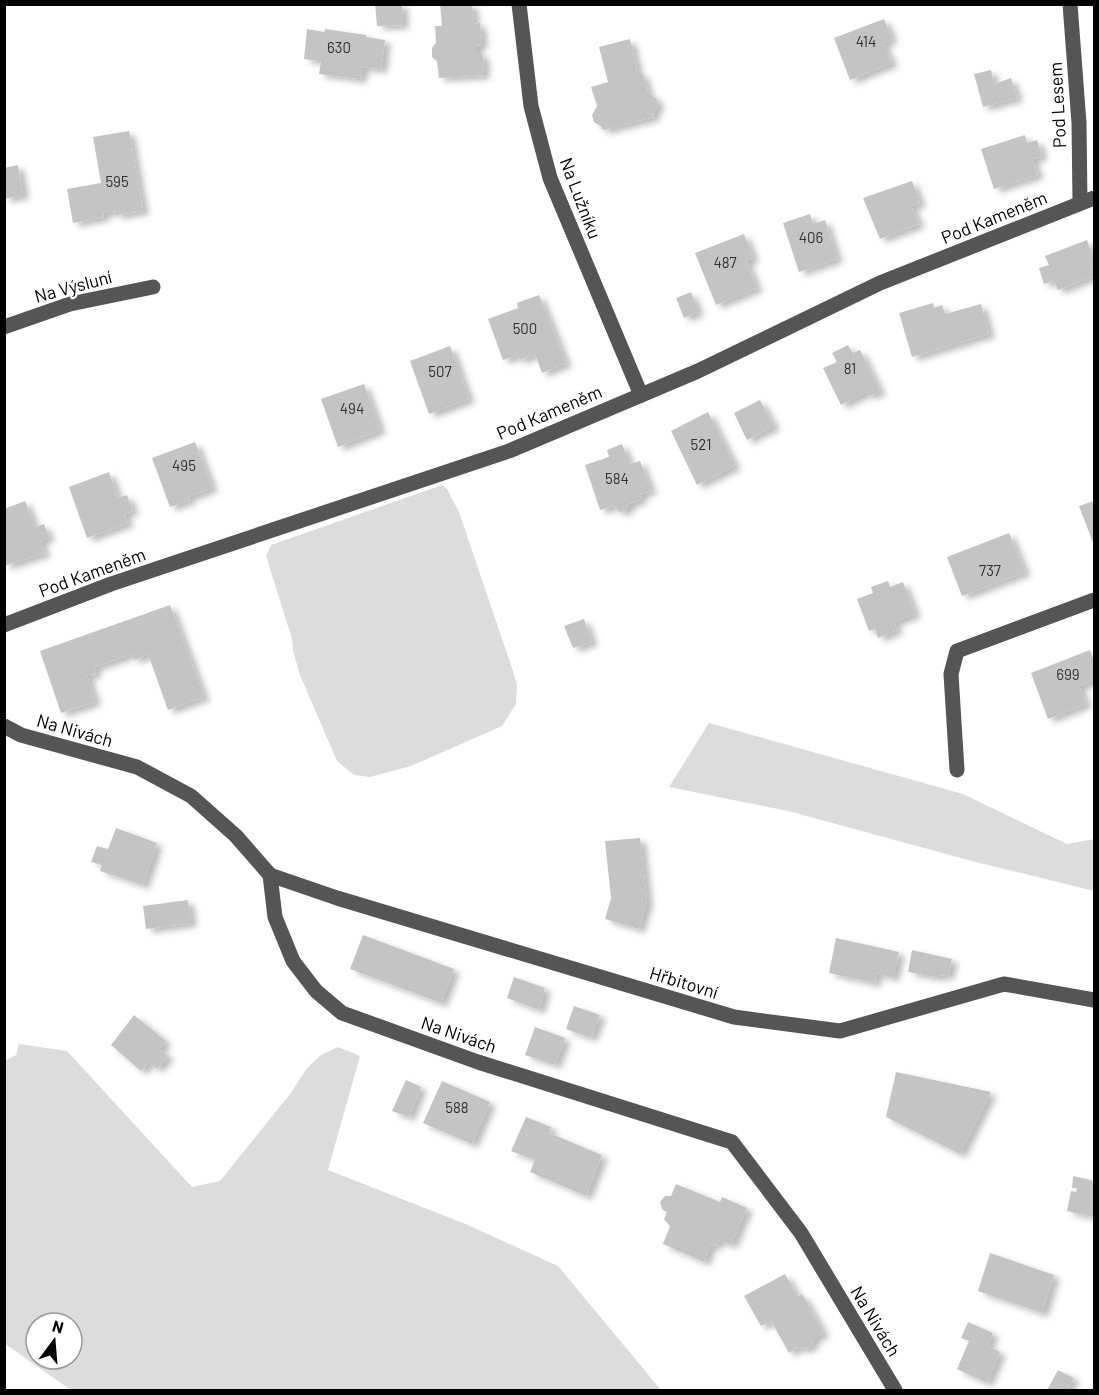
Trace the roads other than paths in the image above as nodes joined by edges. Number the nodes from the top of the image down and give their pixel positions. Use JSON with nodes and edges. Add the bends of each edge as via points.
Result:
{"nodes":[{"id":1,"x":519,"y":4,"type":"edge"},
{"id":2,"x":1070,"y":4,"type":"edge"},
{"id":3,"x":1095,"y":198,"type":"edge"},
{"id":4,"x":1080,"y":204,"type":"junction"},
{"id":5,"x":153,"y":287,"type":"dead end"},
{"id":6,"x":4,"y":327,"type":"edge"},
{"id":7,"x":641,"y":395,"type":"junction"},
{"id":8,"x":1095,"y":600,"type":"edge"},
{"id":9,"x":4,"y":625,"type":"edge"},
{"id":10,"x":4,"y":726,"type":"edge"},
{"id":11,"x":957,"y":770,"type":"dead end"},
{"id":12,"x":270,"y":875,"type":"junction"},
{"id":13,"x":1095,"y":1000,"type":"edge"},
{"id":14,"x":896,"y":1390,"type":"edge"}],
"edges":[{"from":1,"to":7,"type":"street","name":"Na Lužníku","via":[[531,106],[550,178]]},
{"from":2,"to":4,"type":"street","name":"Pod Lesem","via":[[1079,123]]},
{"from":3,"to":4,"type":"street","name":"Pod Kameněm"},
{"from":4,"to":7,"type":"street","name":"Pod Kameněm","via":[[880,283]]},
{"from":5,"to":6,"type":"street","name":"Na Výsluní","via":[[70,304]]},
{"from":7,"to":9,"type":"street","name":"Pod Kameněm","via":[[509,451],[111,584]]},
{"from":8,"to":11,"type":"street","via":[[957,651],[951,674]]},
{"from":10,"to":12,"type":"street","name":"Na Nivách","via":[[21,735],[137,767],[191,796],[236,836]]},
{"from":12,"to":13,"type":"street","name":"Hřbitovní","via":[[734,1017],[840,1031],[1004,984]]},
{"from":12,"to":14,"type":"street","name":"Na Nivách","via":[[275,917],[293,961],[316,991],[342,1013],[478,1062],[732,1142],[801,1233]]}]}
